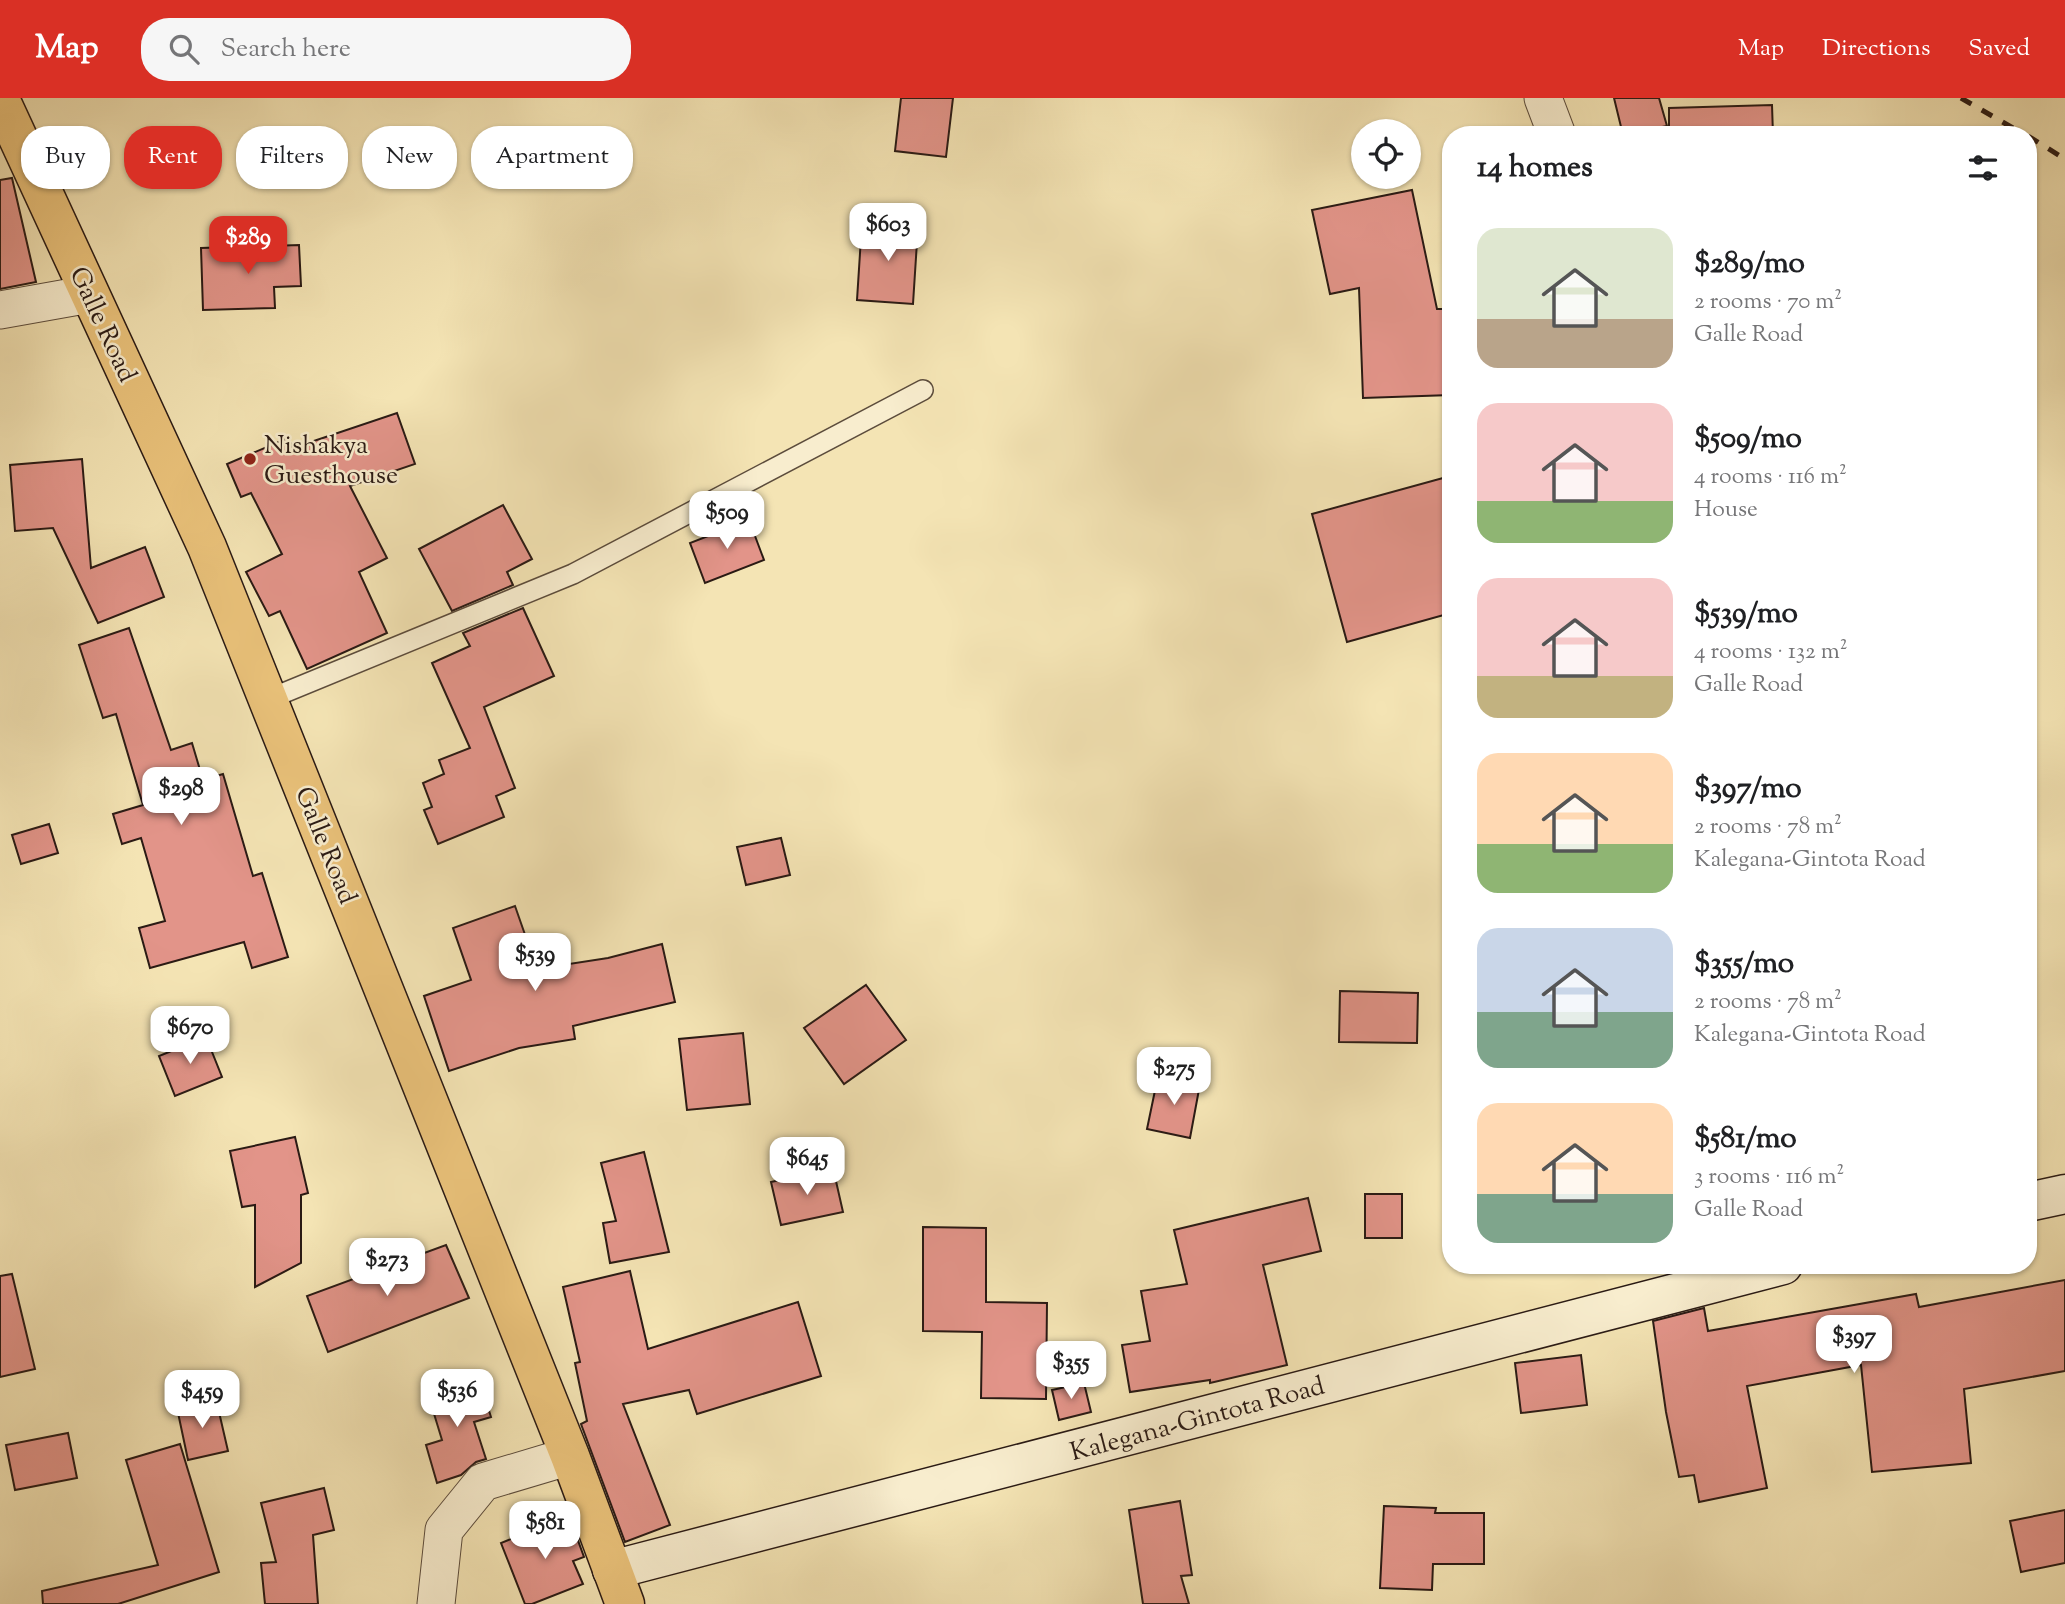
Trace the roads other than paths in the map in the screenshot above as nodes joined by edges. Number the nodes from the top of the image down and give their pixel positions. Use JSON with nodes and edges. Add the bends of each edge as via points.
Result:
{"nodes":[{"id":1,"x":1543,"y":98,"type":"edge"},
{"id":2,"x":0,"y":99,"type":"edge"},
{"id":3,"x":1554,"y":126,"type":"edge"},
{"id":4,"x":90,"y":294,"type":"junction"},
{"id":5,"x":0,"y":310,"type":"edge"},
{"id":6,"x":923,"y":390,"type":"dead end"},
{"id":7,"x":269,"y":699,"type":"junction"},
{"id":8,"x":2065,"y":1194,"type":"edge"},
{"id":9,"x":2037,"y":1200,"type":"edge"},
{"id":10,"x":1750,"y":1274,"type":"edge"},
{"id":11,"x":570,"y":1455,"type":"junction"},
{"id":12,"x":618,"y":1587,"type":"edge"},
{"id":13,"x":436,"y":1604,"type":"edge"}],
"edges":[{"from":1,"to":3,"type":"street"},
{"from":2,"to":4,"type":"highway","name":"Galle Road"},
{"from":4,"to":5,"type":"street"},
{"from":4,"to":7,"type":"highway","name":"Galle Road","via":[[207,547]]},
{"from":6,"to":7,"type":"lane","via":[[573,574]]},
{"from":7,"to":11,"type":"highway","name":"Galle Road"},
{"from":8,"to":9,"type":"main road"},
{"from":10,"to":12,"type":"main road","name":"Kalegana-Gintota Road"},
{"from":11,"to":12,"type":"highway","name":"Galle Road"},
{"from":11,"to":13,"type":"street","via":[[483,1482],[444,1530]]}]}
